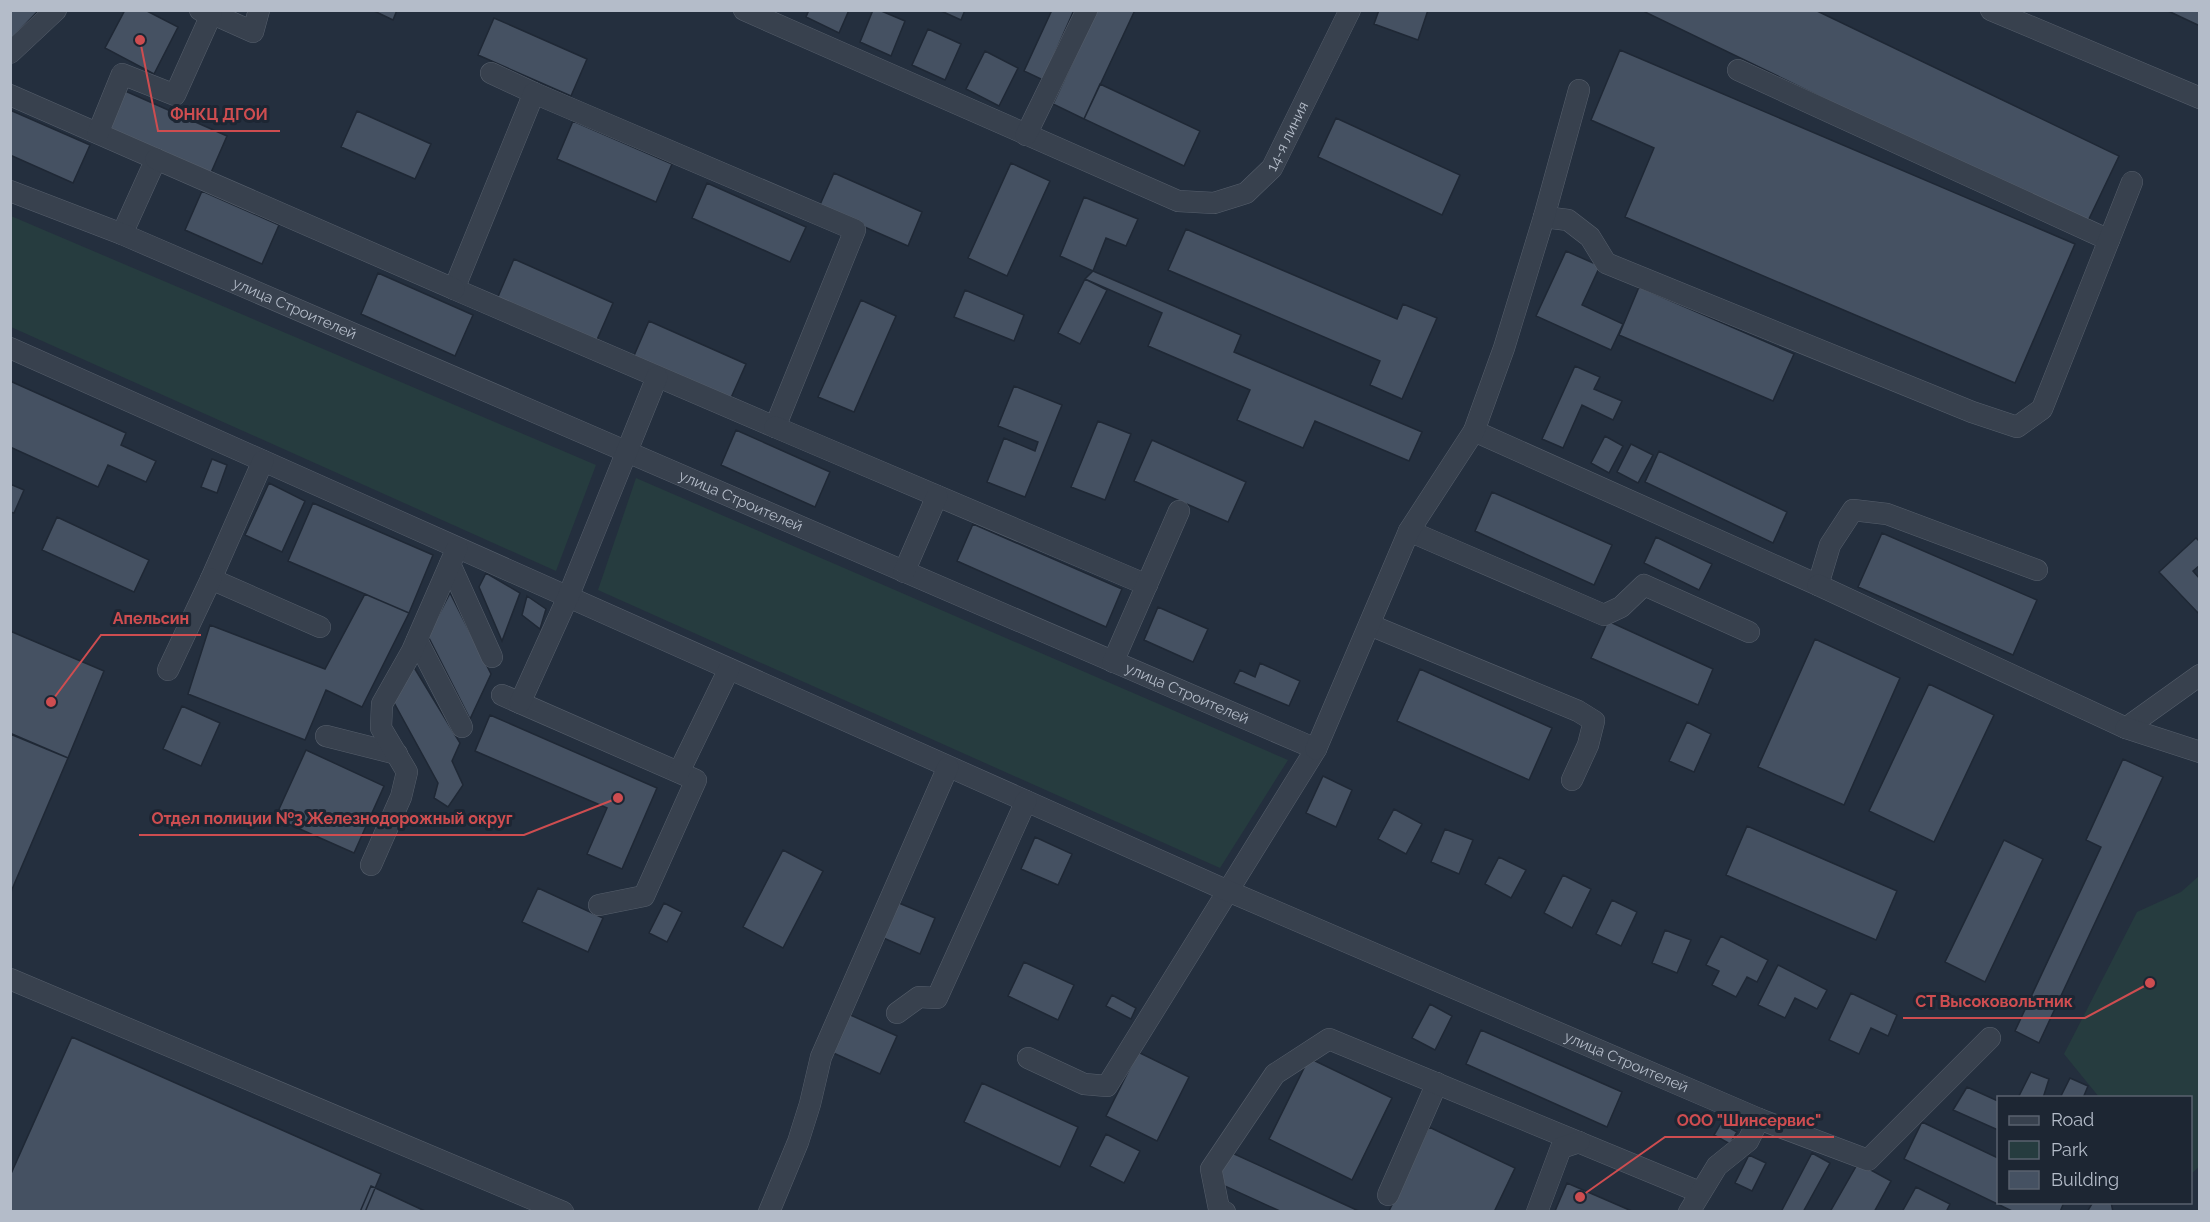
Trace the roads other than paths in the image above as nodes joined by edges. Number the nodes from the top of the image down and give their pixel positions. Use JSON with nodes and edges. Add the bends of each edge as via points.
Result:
{"nodes":[{"id":1,"x":56,"y":10,"type":"edge"},
{"id":2,"x":202,"y":10,"type":"edge"},
{"id":3,"x":259,"y":10,"type":"edge"},
{"id":4,"x":744,"y":10,"type":"edge"},
{"id":5,"x":1087,"y":10,"type":"edge"},
{"id":6,"x":1350,"y":10,"type":"edge"},
{"id":7,"x":1991,"y":10,"type":"edge"},
{"id":8,"x":10,"y":52,"type":"edge"},
{"id":9,"x":491,"y":74,"type":"dead end"},
{"id":10,"x":1735,"y":77,"type":"dead end"},
{"id":11,"x":1579,"y":90,"type":"dead end"},
{"id":12,"x":534,"y":93,"type":"junction"},
{"id":13,"x":10,"y":95,"type":"edge"},
{"id":14,"x":2199,"y":98,"type":"edge"},
{"id":15,"x":98,"y":133,"type":"junction"},
{"id":16,"x":1026,"y":135,"type":"junction"},
{"id":17,"x":156,"y":159,"type":"junction"},
{"id":18,"x":2132,"y":182,"type":"dead end"},
{"id":19,"x":10,"y":191,"type":"edge"},
{"id":20,"x":1544,"y":217,"type":"junction"},
{"id":21,"x":122,"y":234,"type":"junction"},
{"id":22,"x":2106,"y":246,"type":"junction"},
{"id":23,"x":454,"y":289,"type":"junction"},
{"id":24,"x":10,"y":348,"type":"edge"},
{"id":25,"x":657,"y":377,"type":"junction"},
{"id":26,"x":775,"y":427,"type":"junction"},
{"id":27,"x":1474,"y":431,"type":"junction"},
{"id":28,"x":626,"y":452,"type":"junction"},
{"id":29,"x":263,"y":461,"type":"junction"},
{"id":30,"x":936,"y":496,"type":"junction"},
{"id":31,"x":1179,"y":511,"type":"dead end"},
{"id":32,"x":1409,"y":531,"type":"junction"},
{"id":33,"x":453,"y":556,"type":"junction"},
{"id":34,"x":2037,"y":570,"type":"dead end"},
{"id":35,"x":904,"y":572,"type":"junction"},
{"id":36,"x":211,"y":579,"type":"junction"},
{"id":37,"x":1147,"y":585,"type":"junction"},
{"id":38,"x":1818,"y":585,"type":"junction"},
{"id":39,"x":568,"y":597,"type":"junction"},
{"id":40,"x":1370,"y":625,"type":"junction"},
{"id":41,"x":320,"y":627,"type":"dead end"},
{"id":42,"x":1749,"y":632,"type":"dead end"},
{"id":43,"x":417,"y":640,"type":"junction"},
{"id":44,"x":492,"y":657,"type":"dead end"},
{"id":45,"x":1113,"y":662,"type":"junction"},
{"id":46,"x":729,"y":669,"type":"junction"},
{"id":47,"x":168,"y":670,"type":"dead end"},
{"id":48,"x":2199,"y":675,"type":"edge"},
{"id":49,"x":462,"y":727,"type":"dead end"},
{"id":50,"x":2126,"y":728,"type":"junction"},
{"id":51,"x":326,"y":735,"type":"dead end"},
{"id":52,"x":1316,"y":749,"type":"junction"},
{"id":53,"x":2199,"y":752,"type":"edge"},
{"id":54,"x":397,"y":754,"type":"junction"},
{"id":55,"x":948,"y":767,"type":"junction"},
{"id":56,"x":679,"y":772,"type":"junction"},
{"id":57,"x":1572,"y":780,"type":"dead end"},
{"id":58,"x":1026,"y":801,"type":"junction"},
{"id":59,"x":371,"y":865,"type":"dead end"},
{"id":60,"x":1228,"y":891,"type":"junction"},
{"id":61,"x":599,"y":905,"type":"dead end"},
{"id":62,"x":10,"y":980,"type":"edge"},
{"id":63,"x":897,"y":1013,"type":"dead end"},
{"id":64,"x":1990,"y":1038,"type":"dead end"},
{"id":65,"x":1028,"y":1058,"type":"dead end"},
{"id":66,"x":1437,"y":1083,"type":"junction"},
{"id":67,"x":1759,"y":1119,"type":"junction"},
{"id":68,"x":1579,"y":1142,"type":"junction"},
{"id":69,"x":1388,"y":1195,"type":"dead end"},
{"id":70,"x":1694,"y":1203,"type":"edge"},
{"id":71,"x":563,"y":1212,"type":"edge"},
{"id":72,"x":770,"y":1212,"type":"edge"},
{"id":73,"x":1225,"y":1212,"type":"edge"},
{"id":74,"x":1537,"y":1212,"type":"edge"}],
"edges":[{"from":1,"to":8,"type":"street"},
{"from":2,"to":3,"type":"street","via":[[253,32]]},
{"from":2,"to":15,"type":"street","via":[[211,15],[175,95],[122,74]]},
{"from":4,"to":16,"type":"street"},
{"from":5,"to":16,"type":"street"},
{"from":6,"to":16,"type":"street","name":"14-я линия","via":[[1272,168],[1246,193],[1214,203],[1178,201]]},
{"from":7,"to":14,"type":"street"},
{"from":9,"to":12,"type":"street"},
{"from":10,"to":22,"type":"street"},
{"from":11,"to":20,"type":"street"},
{"from":12,"to":23,"type":"street"},
{"from":12,"to":26,"type":"street","via":[[855,230]]},
{"from":13,"to":15,"type":"street"},
{"from":15,"to":17,"type":"street"},
{"from":17,"to":21,"type":"street"},
{"from":17,"to":23,"type":"street"},
{"from":18,"to":22,"type":"street"},
{"from":19,"to":21,"type":"street","name":"улица Строителей"},
{"from":20,"to":22,"type":"street","via":[[1568,220],[1590,237],[1606,263],[2017,427],[2042,409]]},
{"from":20,"to":27,"type":"street"},
{"from":21,"to":28,"type":"street","name":"улица Строителей"},
{"from":23,"to":25,"type":"street"},
{"from":24,"to":29,"type":"street"},
{"from":25,"to":26,"type":"street"},
{"from":25,"to":28,"type":"street"},
{"from":26,"to":30,"type":"street"},
{"from":27,"to":32,"type":"street"},
{"from":27,"to":38,"type":"street"},
{"from":28,"to":35,"type":"street","name":"улица Строителей"},
{"from":28,"to":39,"type":"street"},
{"from":29,"to":33,"type":"street"},
{"from":29,"to":36,"type":"street"},
{"from":30,"to":35,"type":"street"},
{"from":30,"to":37,"type":"street"},
{"from":31,"to":37,"type":"street"},
{"from":32,"to":40,"type":"street"},
{"from":32,"to":42,"type":"street","via":[[1604,615],[1621,607],[1644,585]]},
{"from":33,"to":39,"type":"street"},
{"from":33,"to":43,"type":"street"},
{"from":33,"to":44,"type":"street"},
{"from":34,"to":38,"type":"street","via":[[1887,514],[1853,510],[1830,545]]},
{"from":35,"to":45,"type":"street","name":"улица Строителей"},
{"from":36,"to":41,"type":"street"},
{"from":36,"to":47,"type":"street"},
{"from":37,"to":45,"type":"street"},
{"from":38,"to":50,"type":"street"},
{"from":39,"to":46,"type":"street","name":"улица Строителей"},
{"from":39,"to":56,"type":"street","via":[[511,699]]},
{"from":40,"to":52,"type":"street"},
{"from":40,"to":57,"type":"street","via":[[1594,721]]},
{"from":43,"to":49,"type":"street"},
{"from":43,"to":54,"type":"street","via":[[382,704],[381,728]]},
{"from":45,"to":52,"type":"street","name":"улица Строителей"},
{"from":46,"to":55,"type":"street","name":"улица Строителей"},
{"from":46,"to":56,"type":"street"},
{"from":48,"to":50,"type":"street"},
{"from":50,"to":53,"type":"street"},
{"from":51,"to":54,"type":"street"},
{"from":52,"to":60,"type":"street"},
{"from":54,"to":59,"type":"street","via":[[408,772]]},
{"from":55,"to":58,"type":"street","name":"улица Строителей"},
{"from":55,"to":72,"type":"street","via":[[821,1057],[810,1104]]},
{"from":56,"to":61,"type":"street","via":[[696,780],[644,896]]},
{"from":58,"to":60,"type":"street","name":"улица Строителей"},
{"from":58,"to":63,"type":"street","via":[[936,998],[919,997]]},
{"from":60,"to":65,"type":"street","via":[[1107,1086],[1084,1084]]},
{"from":60,"to":67,"type":"street","name":"улица Строителей"},
{"from":62,"to":71,"type":"street"},
{"from":64,"to":67,"type":"street","name":"улица Строителей","via":[[1868,1160]]},
{"from":66,"to":68,"type":"street"},
{"from":66,"to":69,"type":"street"},
{"from":66,"to":73,"type":"street","via":[[1329,1039],[1275,1074],[1211,1169],[1219,1209]]},
{"from":67,"to":70,"type":"street","via":[[1748,1141],[1717,1166]]},
{"from":68,"to":70,"type":"street","via":[[1692,1189]]},
{"from":68,"to":74,"type":"street","via":[[1561,1148]]}]}
